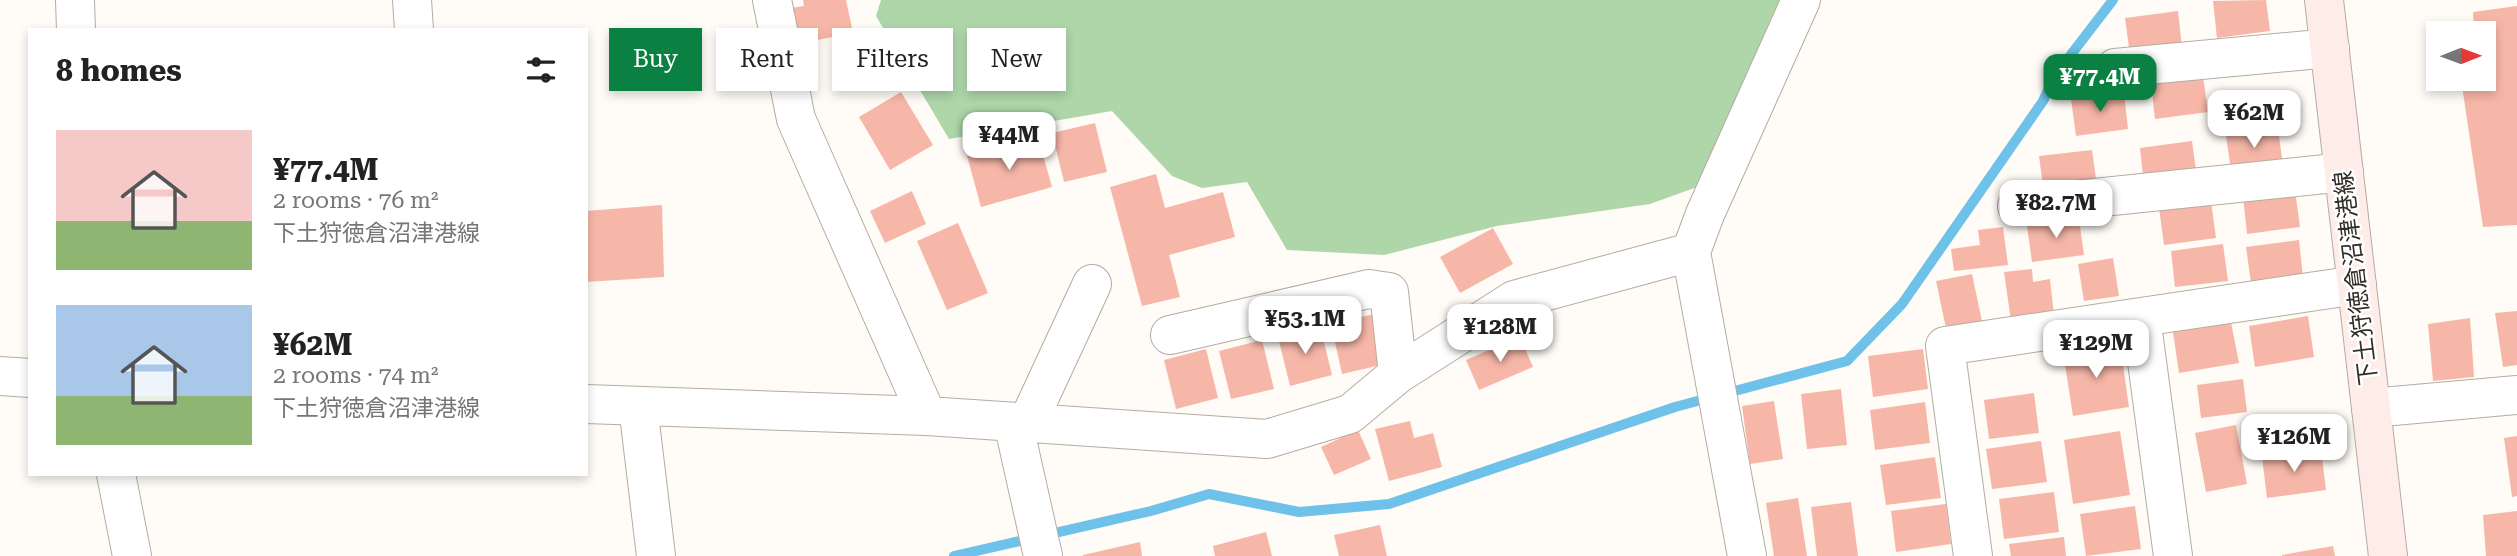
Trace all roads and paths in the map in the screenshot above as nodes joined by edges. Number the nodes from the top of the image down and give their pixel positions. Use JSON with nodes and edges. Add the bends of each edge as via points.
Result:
{"nodes":[{"id":1,"x":75,"y":0,"type":"edge"},
{"id":2,"x":412,"y":0,"type":"edge"},
{"id":3,"x":772,"y":0,"type":"edge"},
{"id":4,"x":1801,"y":0,"type":"edge"},
{"id":5,"x":2324,"y":0,"type":"edge"},
{"id":6,"x":76,"y":28,"type":"edge"},
{"id":7,"x":414,"y":28,"type":"edge"},
{"id":8,"x":2330,"y":48,"type":"junction"},
{"id":9,"x":2115,"y":68,"type":"dead end"},
{"id":10,"x":2344,"y":172,"type":"junction"},
{"id":11,"x":2017,"y":206,"type":"dead end"},
{"id":12,"x":1691,"y":251,"type":"junction"},
{"id":13,"x":1092,"y":284,"type":"dead end"},
{"id":14,"x":2357,"y":285,"type":"junction"},
{"id":15,"x":2141,"y":317,"type":"junction"},
{"id":16,"x":1170,"y":335,"type":"dead end"},
{"id":17,"x":1398,"y":374,"type":"junction"},
{"id":18,"x":0,"y":376,"type":"edge"},
{"id":19,"x":28,"y":378,"type":"edge"},
{"id":20,"x":2517,"y":395,"type":"edge"},
{"id":21,"x":588,"y":404,"type":"edge"},
{"id":22,"x":638,"y":406,"type":"junction"},
{"id":23,"x":2371,"y":408,"type":"junction"},
{"id":24,"x":927,"y":416,"type":"junction"},
{"id":25,"x":1021,"y":422,"type":"junction"},
{"id":26,"x":116,"y":476,"type":"edge"},
{"id":27,"x":132,"y":556,"type":"edge"},
{"id":28,"x":656,"y":556,"type":"edge"},
{"id":29,"x":1043,"y":556,"type":"edge"},
{"id":30,"x":1747,"y":556,"type":"edge"},
{"id":31,"x":1973,"y":556,"type":"edge"},
{"id":32,"x":2173,"y":556,"type":"edge"},
{"id":33,"x":2388,"y":556,"type":"edge"}],
"edges":[{"from":1,"to":6,"type":"street"},
{"from":2,"to":7,"type":"street"},
{"from":3,"to":24,"type":"street","via":[[796,119]]},
{"from":4,"to":12,"type":"street"},
{"from":5,"to":8,"type":"main road","name":"下土狩徳倉沼津港線"},
{"from":8,"to":9,"type":"street"},
{"from":8,"to":10,"type":"main road","name":"下土狩徳倉沼津港線"},
{"from":10,"to":11,"type":"street"},
{"from":10,"to":14,"type":"main road","name":"下土狩徳倉沼津港線"},
{"from":12,"to":17,"type":"street","via":[[1514,300]]},
{"from":12,"to":30,"type":"street"},
{"from":13,"to":25,"type":"street"},
{"from":14,"to":15,"type":"street"},
{"from":14,"to":23,"type":"main road","name":"下土狩徳倉沼津港線"},
{"from":15,"to":31,"type":"street","via":[[1945,346]]},
{"from":15,"to":32,"type":"street"},
{"from":16,"to":17,"type":"street","via":[[1369,289],[1389,292]]},
{"from":17,"to":25,"type":"street","via":[[1350,414],[1267,439]]},
{"from":18,"to":19,"type":"street"},
{"from":20,"to":23,"type":"street"},
{"from":21,"to":22,"type":"street"},
{"from":22,"to":24,"type":"street"},
{"from":22,"to":28,"type":"street"},
{"from":23,"to":33,"type":"main road","name":"下土狩徳倉沼津港線"},
{"from":24,"to":25,"type":"street"},
{"from":25,"to":29,"type":"street"},
{"from":26,"to":27,"type":"street"}]}
